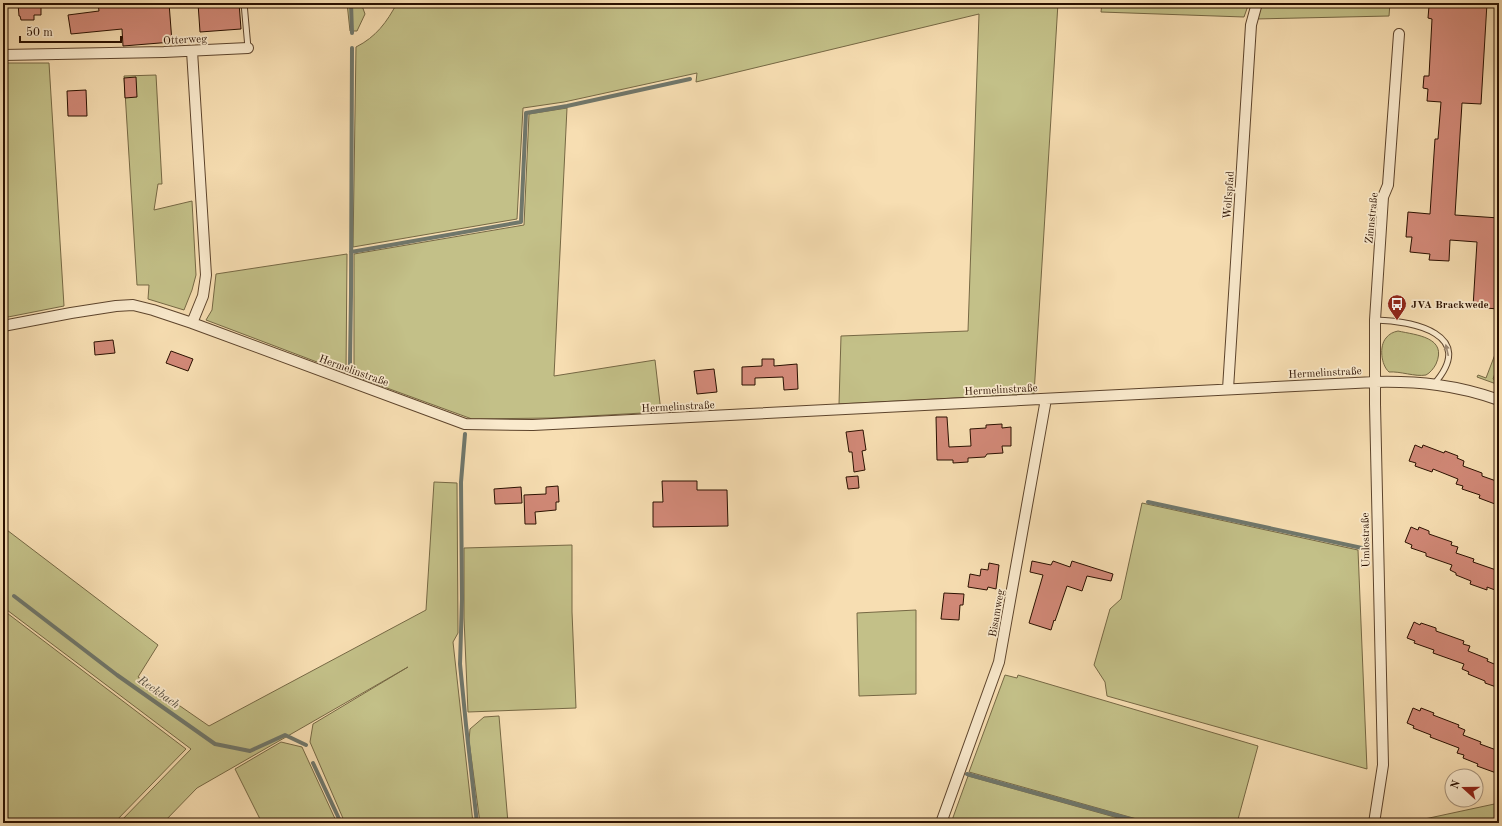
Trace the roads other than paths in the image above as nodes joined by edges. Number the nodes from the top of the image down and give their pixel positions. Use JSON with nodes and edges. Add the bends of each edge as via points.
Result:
{"nodes":[{"id":1,"x":244,"y":3,"type":"edge"},
{"id":2,"x":1258,"y":3,"type":"edge"},
{"id":3,"x":1399,"y":34,"type":"dead end"},
{"id":4,"x":248,"y":48,"type":"joint"},
{"id":5,"x":192,"y":51,"type":"junction"},
{"id":6,"x":3,"y":55,"type":"edge"},
{"id":7,"x":1375,"y":320,"type":"junction"},
{"id":8,"x":192,"y":323,"type":"junction"},
{"id":9,"x":3,"y":326,"type":"edge"},
{"id":10,"x":1375,"y":382,"type":"junction"},
{"id":11,"x":1434,"y":384,"type":"junction"},
{"id":12,"x":1228,"y":389,"type":"junction"},
{"id":13,"x":1046,"y":399,"type":"junction"},
{"id":14,"x":1499,"y":400,"type":"edge"},
{"id":15,"x":941,"y":823,"type":"edge"},
{"id":16,"x":1374,"y":823,"type":"edge"}],
"edges":[{"from":1,"to":4,"type":"lane"},
{"from":2,"to":12,"type":"street","name":"Wolfspfad","via":[[1251,25]]},
{"from":3,"to":7,"type":"street","name":"Zinnstraße","via":[[1388,185],[1383,197]]},
{"from":4,"to":5,"type":"street","name":"Otterweg"},
{"from":5,"to":6,"type":"street","name":"Otterweg"},
{"from":5,"to":8,"type":"street","via":[[206,275],[203,296]]},
{"from":7,"to":10,"type":"street","name":"Zinnstraße"},
{"from":11,"to":7,"type":"lane","one_way":true,"via":[[1448,363],[1449,351],[1444,341],[1423,328],[1397,321]]},
{"from":8,"to":9,"type":"street","name":"Hermelinstraße","via":[[153,310],[116,306]]},
{"from":8,"to":13,"type":"street","name":"Hermelinstraße","via":[[465,424],[533,426]]},
{"from":10,"to":11,"type":"street"},
{"from":10,"to":12,"type":"street","name":"Hermelinstraße"},
{"from":10,"to":16,"type":"street","name":"Umlostraße","via":[[1382,765]]},
{"from":11,"to":14,"type":"street","via":[[1465,389]]},
{"from":12,"to":13,"type":"street","name":"Hermelinstraße"},
{"from":13,"to":15,"type":"street","name":"Bisamweg","via":[[999,662]]}]}
